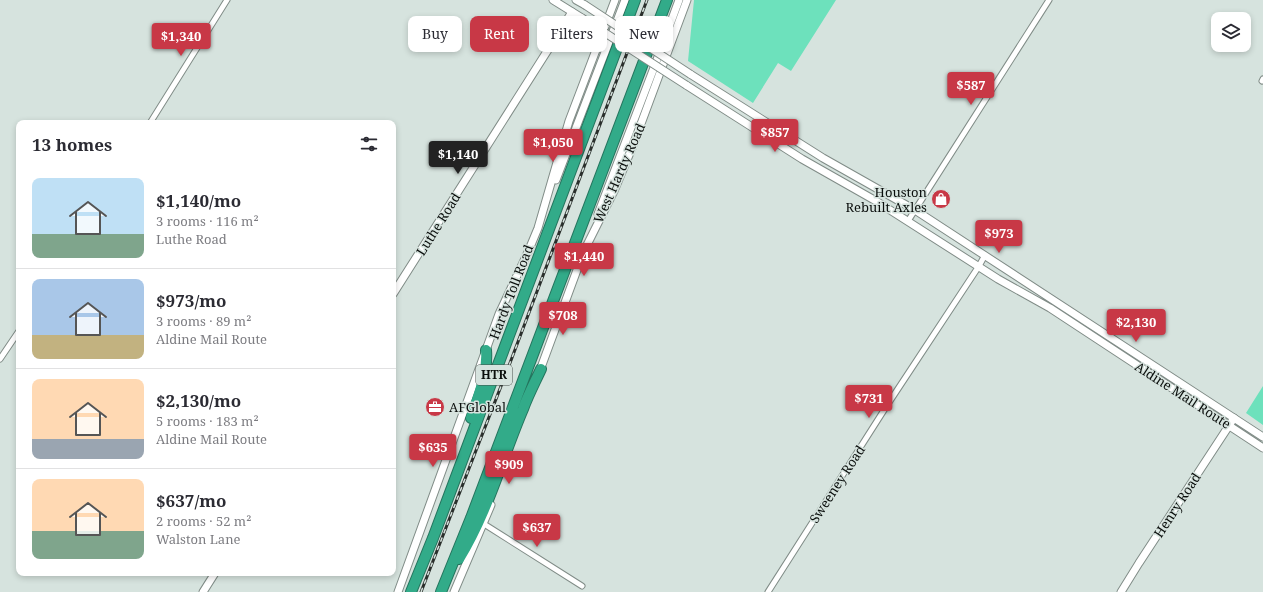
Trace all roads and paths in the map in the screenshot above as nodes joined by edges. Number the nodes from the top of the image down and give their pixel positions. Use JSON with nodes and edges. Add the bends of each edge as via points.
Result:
{"nodes":[{"id":1,"x":227,"y":0,"type":"edge"},
{"id":2,"x":553,"y":0,"type":"edge"},
{"id":3,"x":576,"y":0,"type":"edge"},
{"id":4,"x":615,"y":0,"type":"edge"},
{"id":5,"x":625,"y":0,"type":"edge"},
{"id":6,"x":635,"y":0,"type":"edge"},
{"id":7,"x":668,"y":0,"type":"edge"},
{"id":8,"x":679,"y":0,"type":"edge"},
{"id":9,"x":687,"y":0,"type":"edge"},
{"id":10,"x":1049,"y":0,"type":"edge"},
{"id":11,"x":572,"y":12,"type":"junction"},
{"id":12,"x":619,"y":16,"type":"edge"},
{"id":13,"x":615,"y":25,"type":"edge"},
{"id":14,"x":615,"y":29,"type":"edge"},
{"id":15,"x":612,"y":37,"type":"junction"},
{"id":16,"x":656,"y":52,"type":"edge"},
{"id":17,"x":659,"y":54,"type":"junction"},
{"id":18,"x":655,"y":65,"type":"junction"},
{"id":19,"x":757,"y":116,"type":"junction"},
{"id":20,"x":152,"y":120,"type":"edge"},
{"id":21,"x":752,"y":127,"type":"junction"},
{"id":22,"x":844,"y":169,"type":"junction"},
{"id":23,"x":838,"y":180,"type":"junction"},
{"id":24,"x":915,"y":210,"type":"junction"},
{"id":25,"x":908,"y":221,"type":"junction"},
{"id":26,"x":538,"y":228,"type":"junction"},
{"id":27,"x":584,"y":251,"type":"junction"},
{"id":28,"x":984,"y":255,"type":"junction"},
{"id":29,"x":979,"y":266,"type":"junction"},
{"id":30,"x":1013,"y":274,"type":"junction"},
{"id":31,"x":1008,"y":284,"type":"junction"},
{"id":32,"x":396,"y":289,"type":"edge"},
{"id":33,"x":1081,"y":319,"type":"junction"},
{"id":34,"x":1077,"y":327,"type":"junction"},
{"id":35,"x":16,"y":335,"type":"edge"},
{"id":36,"x":486,"y":350,"type":"junction"},
{"id":37,"x":0,"y":359,"type":"edge"},
{"id":38,"x":1158,"y":368,"type":"junction"},
{"id":39,"x":541,"y":369,"type":"junction"},
{"id":40,"x":1154,"y":376,"type":"junction"},
{"id":41,"x":1234,"y":418,"type":"junction"},
{"id":42,"x":1229,"y":425,"type":"junction"},
{"id":43,"x":1263,"y":437,"type":"edge"},
{"id":44,"x":1263,"y":448,"type":"edge"},
{"id":45,"x":484,"y":524,"type":"junction"},
{"id":46,"x":213,"y":576,"type":"edge"},
{"id":47,"x":582,"y":586,"type":"dead end"},
{"id":48,"x":443,"y":587,"type":"edge"},
{"id":49,"x":204,"y":592,"type":"edge"},
{"id":50,"x":398,"y":592,"type":"edge"},
{"id":51,"x":406,"y":592,"type":"edge"},
{"id":52,"x":411,"y":592,"type":"edge"},
{"id":53,"x":454,"y":592,"type":"edge"},
{"id":54,"x":768,"y":592,"type":"edge"},
{"id":55,"x":1121,"y":592,"type":"edge"}],
"edges":[{"from":1,"to":20,"type":"street"},
{"from":2,"to":11,"type":"main road","name":"Aldine Mail Route"},
{"from":3,"to":13,"type":"main road","name":"Aldine Mail Route","bridge":true},
{"from":4,"to":26,"type":"main road","via":[[569,121]]},
{"from":5,"to":12,"type":"main road"},
{"from":6,"to":52,"type":"highway","name":"Hardy Toll Road","number":"HTR"},
{"from":7,"to":48,"type":"highway","number":"HTR"},
{"from":8,"to":17,"type":"main road"},
{"from":9,"to":27,"type":"main road","name":"West Hardy Road","via":[[632,148]]},
{"from":10,"to":24,"type":"street"},
{"from":11,"to":15,"type":"main road","name":"Aldine Mail Route","bridge":true},
{"from":11,"to":32,"type":"main road","name":"Luthe Road"},
{"from":14,"to":15,"type":"main road"},
{"from":15,"to":18,"type":"main road","name":"Aldine Mail Route","bridge":true},
{"from":15,"to":26,"type":"main road"},
{"from":16,"to":17,"type":"main road","name":"Aldine Mail Route","bridge":true},
{"from":17,"to":18,"type":"main road"},
{"from":17,"to":19,"type":"main road","name":"Aldine Mail Route","bridge":true},
{"from":18,"to":21,"type":"main road","name":"Aldine Mail Route","bridge":true},
{"from":18,"to":27,"type":"main road"},
{"from":19,"to":21,"type":"main road"},
{"from":19,"to":22,"type":"main road","name":"Aldine Mail Route"},
{"from":21,"to":23,"type":"main road","name":"Aldine Mail Route"},
{"from":22,"to":23,"type":"main road"},
{"from":22,"to":24,"type":"main road","name":"Aldine Mail Route"},
{"from":23,"to":25,"type":"main road","name":"Aldine Mail Route"},
{"from":24,"to":25,"type":"street"},
{"from":24,"to":28,"type":"main road","name":"Aldine Mail Route"},
{"from":25,"to":29,"type":"main road","name":"Aldine Mail Route"},
{"from":26,"to":36,"type":"main road","via":[[499,314]]},
{"from":27,"to":39,"type":"main road","name":"West Hardy Road"},
{"from":28,"to":29,"type":"street","name":"Sweeney Road"},
{"from":28,"to":30,"type":"main road","name":"Aldine Mail Route"},
{"from":29,"to":31,"type":"main road","name":"Aldine Mail Route"},
{"from":29,"to":54,"type":"street","name":"Sweeney Road"},
{"from":30,"to":31,"type":"main road"},
{"from":30,"to":33,"type":"main road","name":"Aldine Mail Route"},
{"from":31,"to":34,"type":"main road","name":"Aldine Mail Route"},
{"from":33,"to":34,"type":"main road"},
{"from":33,"to":38,"type":"main road","name":"Aldine Mail Route"},
{"from":34,"to":40,"type":"main road","name":"Aldine Mail Route"},
{"from":35,"to":37,"type":"street"},
{"from":36,"to":50,"type":"main road"},
{"from":36,"to":51,"type":"highway","via":[[487,360],[470,423]]},
{"from":38,"to":40,"type":"main road"},
{"from":38,"to":41,"type":"main road","name":"Aldine Mail Route"},
{"from":39,"to":45,"type":"main road","name":"West Hardy Road"},
{"from":39,"to":48,"type":"highway","via":[[522,409],[496,481],[467,546]]},
{"from":40,"to":42,"type":"main road","name":"Aldine Mail Route"},
{"from":41,"to":42,"type":"main road","name":"Henry Road"},
{"from":41,"to":43,"type":"main road","name":"Aldine Mail Route"},
{"from":42,"to":44,"type":"main road","name":"Aldine Mail Route"},
{"from":42,"to":55,"type":"main road","name":"Henry Road"},
{"from":45,"to":47,"type":"street"},
{"from":45,"to":53,"type":"main road","name":"West Hardy Road"},
{"from":46,"to":49,"type":"main road"}]}
